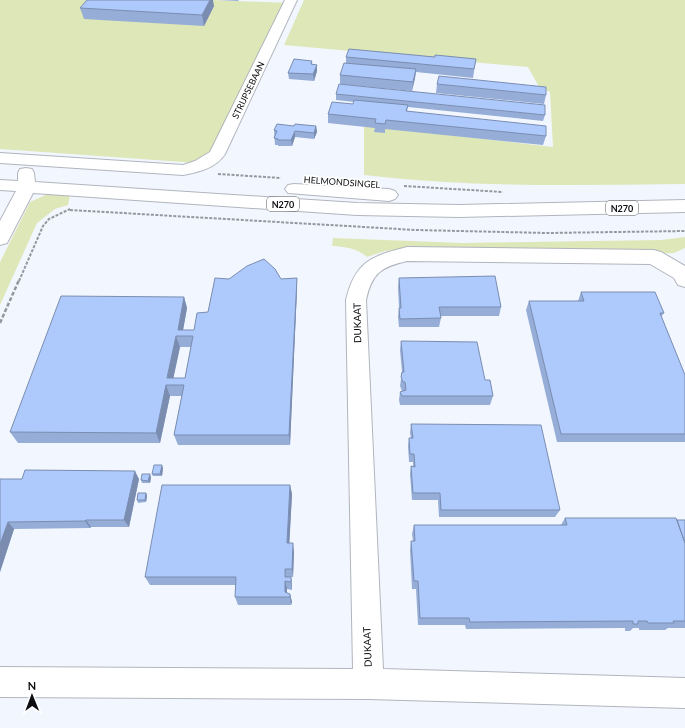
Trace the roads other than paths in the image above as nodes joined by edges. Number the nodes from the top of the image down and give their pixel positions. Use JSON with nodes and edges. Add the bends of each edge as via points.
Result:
{"nodes":[{"id":1,"x":291,"y":0,"type":"edge"},
{"id":2,"x":0,"y":158,"type":"edge"},
{"id":3,"x":0,"y":170,"type":"edge"},
{"id":4,"x":27,"y":179,"type":"junction"},
{"id":5,"x":4,"y":185,"type":"edge"},
{"id":6,"x":0,"y":202,"type":"edge"},
{"id":7,"x":685,"y":206,"type":"edge"},
{"id":8,"x":558,"y":208,"type":"junction"},
{"id":9,"x":0,"y":239,"type":"edge"},
{"id":10,"x":681,"y":269,"type":"edge"},
{"id":11,"x":0,"y":682,"type":"edge"},
{"id":12,"x":368,"y":684,"type":"junction"},
{"id":13,"x":685,"y":693,"type":"edge"}],
"edges":[{"from":1,"to":2,"type":"street","name":"STRIJPSEBAAN","via":[[217,154],[207,163],[194,169],[170,170]]},
{"from":3,"to":4,"type":"street","name":"HELMONDSINGEL","number":"N270"},
{"from":4,"to":5,"type":"street","name":"HELMONDSINGEL","number":"N270"},
{"from":4,"to":8,"type":"street","name":"HELMONDSINGEL","number":"N270","via":[[457,200]]},
{"from":4,"to":8,"type":"street","name":"HELMONDSINGEL","number":"N270","via":[[80,190],[357,209],[459,212]]},
{"from":4,"to":9,"type":"street"},
{"from":5,"to":6,"type":"street"},
{"from":7,"to":8,"type":"street","name":"HELMONDSINGEL","number":"N270"},
{"from":10,"to":12,"type":"street","name":"DUKAAT","via":[[654,257],[407,254],[387,258],[371,267],[359,284],[356,300]]},
{"from":11,"to":12,"type":"street"},
{"from":12,"to":13,"type":"street"}]}
